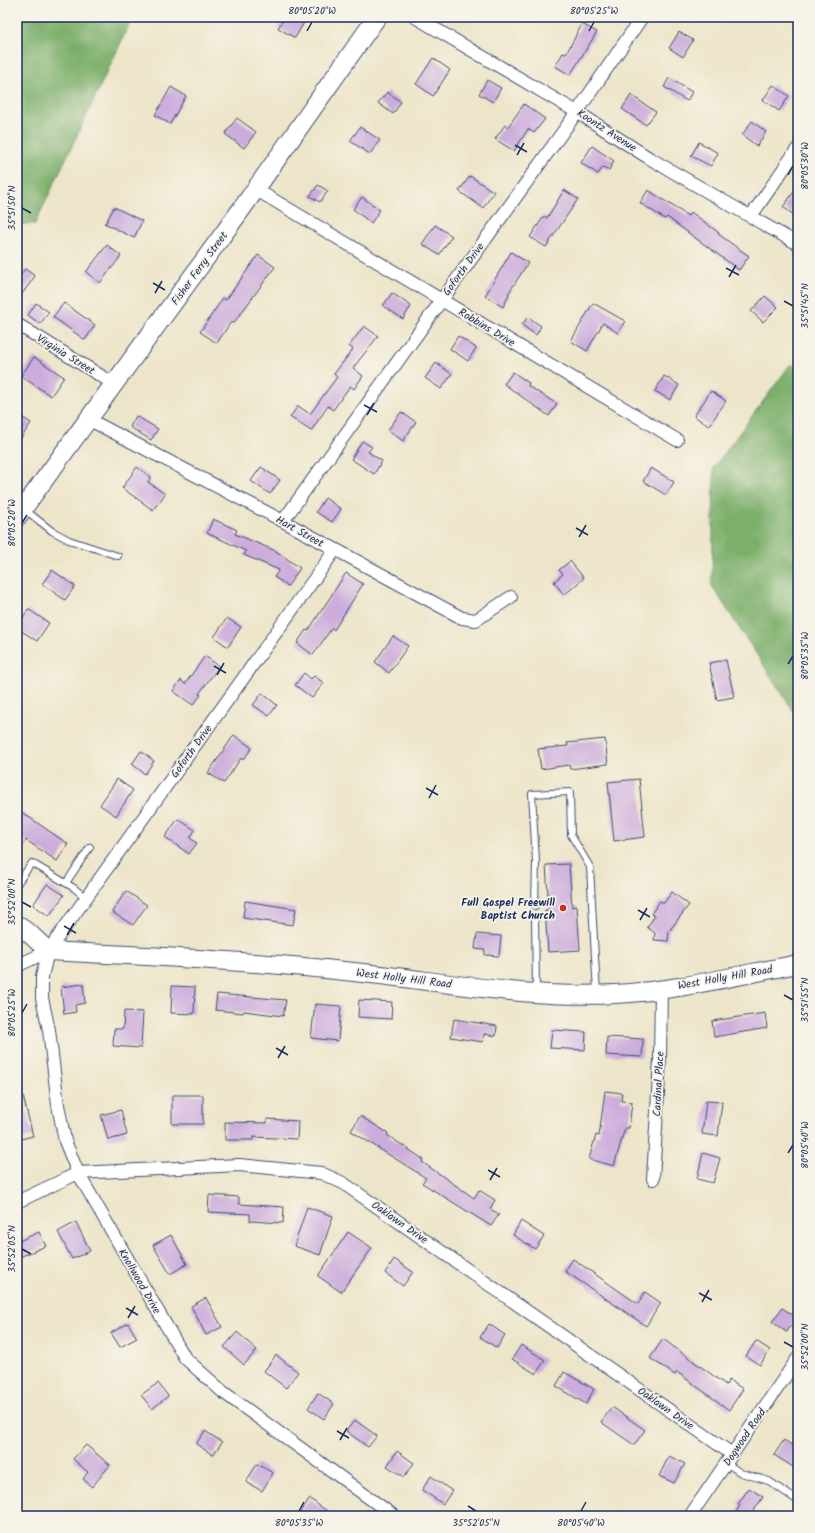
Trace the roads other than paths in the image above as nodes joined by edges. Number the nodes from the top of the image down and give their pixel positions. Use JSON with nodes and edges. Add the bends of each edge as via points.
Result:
{"nodes":[{"id":1,"x":377,"y":17,"type":"edge"},
{"id":2,"x":415,"y":17,"type":"edge"},
{"id":3,"x":642,"y":17,"type":"edge"},
{"id":4,"x":577,"y":112,"type":"junction"},
{"id":5,"x":798,"y":148,"type":"edge"},
{"id":6,"x":255,"y":189,"type":"junction"},
{"id":7,"x":751,"y":216,"type":"junction"},
{"id":8,"x":798,"y":244,"type":"edge"},
{"id":9,"x":441,"y":300,"type":"junction"},
{"id":10,"x":17,"y":324,"type":"edge"},
{"id":11,"x":114,"y":384,"type":"junction"},
{"id":12,"x":88,"y":420,"type":"junction"},
{"id":13,"x":677,"y":440,"type":"dead end"},
{"id":14,"x":20,"y":512,"type":"edge"},
{"id":15,"x":283,"y":521,"type":"junction"},
{"id":16,"x":335,"y":550,"type":"junction"},
{"id":17,"x":118,"y":556,"type":"dead end"},
{"id":18,"x":511,"y":597,"type":"dead end"},
{"id":19,"x":90,"y":847,"type":"dead end"},
{"id":20,"x":66,"y":883,"type":"junction"},
{"id":21,"x":17,"y":884,"type":"edge"},
{"id":22,"x":86,"y":898,"type":"junction"},
{"id":23,"x":535,"y":906,"type":"dead end"},
{"id":24,"x":535,"y":918,"type":"dead end"},
{"id":25,"x":17,"y":925,"type":"edge"},
{"id":26,"x":48,"y":952,"type":"junction"},
{"id":27,"x":798,"y":964,"type":"edge"},
{"id":28,"x":17,"y":966,"type":"edge"},
{"id":29,"x":661,"y":989,"type":"junction"},
{"id":30,"x":536,"y":993,"type":"junction"},
{"id":31,"x":597,"y":995,"type":"junction"},
{"id":32,"x":78,"y":1173,"type":"junction"},
{"id":33,"x":653,"y":1179,"type":"dead end"},
{"id":34,"x":17,"y":1202,"type":"edge"},
{"id":35,"x":798,"y":1358,"type":"edge"},
{"id":36,"x":729,"y":1458,"type":"junction"},
{"id":37,"x":798,"y":1501,"type":"edge"},
{"id":38,"x":394,"y":1516,"type":"edge"},
{"id":39,"x":690,"y":1516,"type":"edge"}],
"edges":[{"from":1,"to":6,"type":"street","name":"Fisher Ferry Street"},
{"from":2,"to":4,"type":"street","name":"Koontz Avenue"},
{"from":3,"to":4,"type":"street","name":"Goforth Drive"},
{"from":4,"to":7,"type":"street","name":"Koontz Avenue","via":[[649,158]]},
{"from":4,"to":9,"type":"street","name":"Goforth Drive"},
{"from":5,"to":7,"type":"street"},
{"from":6,"to":9,"type":"street","name":"Robbins Drive"},
{"from":6,"to":11,"type":"street","name":"Fisher Ferry Street"},
{"from":7,"to":8,"type":"street","name":"Koontz Avenue"},
{"from":9,"to":13,"type":"street","name":"Robbins Drive"},
{"from":9,"to":15,"type":"street","name":"Goforth Drive"},
{"from":10,"to":11,"type":"street","name":"Virginia Street"},
{"from":11,"to":12,"type":"street","name":"Fisher Ferry Street"},
{"from":12,"to":14,"type":"street","name":"Fisher Ferry Street"},
{"from":12,"to":15,"type":"street","name":"Hart Street"},
{"from":14,"to":17,"type":"lane","via":[[83,545]]},
{"from":15,"to":16,"type":"street","name":"Hart Street"},
{"from":16,"to":18,"type":"street","name":"Hart Street","via":[[462,618],[476,620]]},
{"from":16,"to":22,"type":"street","name":"Goforth Drive"},
{"from":19,"to":20,"type":"lane"},
{"from":20,"to":21,"type":"lane","via":[[32,863]]},
{"from":20,"to":22,"type":"lane"},
{"from":22,"to":26,"type":"street","name":"Goforth Drive"},
{"from":23,"to":31,"type":"lane","via":[[536,861],[532,794],[570,792],[571,835],[590,867]]},
{"from":24,"to":30,"type":"lane"},
{"from":25,"to":26,"type":"street"},
{"from":26,"to":28,"type":"street"},
{"from":26,"to":30,"type":"street","name":"West Holly Hill Road","via":[[195,957]]},
{"from":26,"to":32,"type":"street","name":"Knollwood Drive","via":[[42,977],[42,998],[60,1119],[65,1141]]},
{"from":27,"to":29,"type":"street","name":"West Holly Hill Road"},
{"from":29,"to":31,"type":"street","name":"West Holly Hill Road"},
{"from":29,"to":33,"type":"street","name":"Cardinal Place"},
{"from":30,"to":31,"type":"street","name":"West Holly Hill Road"},
{"from":32,"to":34,"type":"street","name":"Oaklawn Drive"},
{"from":32,"to":36,"type":"street","name":"Oaklawn Drive","via":[[239,1165],[321,1173],[343,1183]]},
{"from":32,"to":38,"type":"street","name":"Knollwood Drive","via":[[184,1358],[223,1392]]},
{"from":35,"to":36,"type":"street","name":"Dogwood Road"},
{"from":36,"to":37,"type":"lane","via":[[741,1473],[769,1481]]},
{"from":36,"to":39,"type":"street","name":"Dogwood Road"}]}
